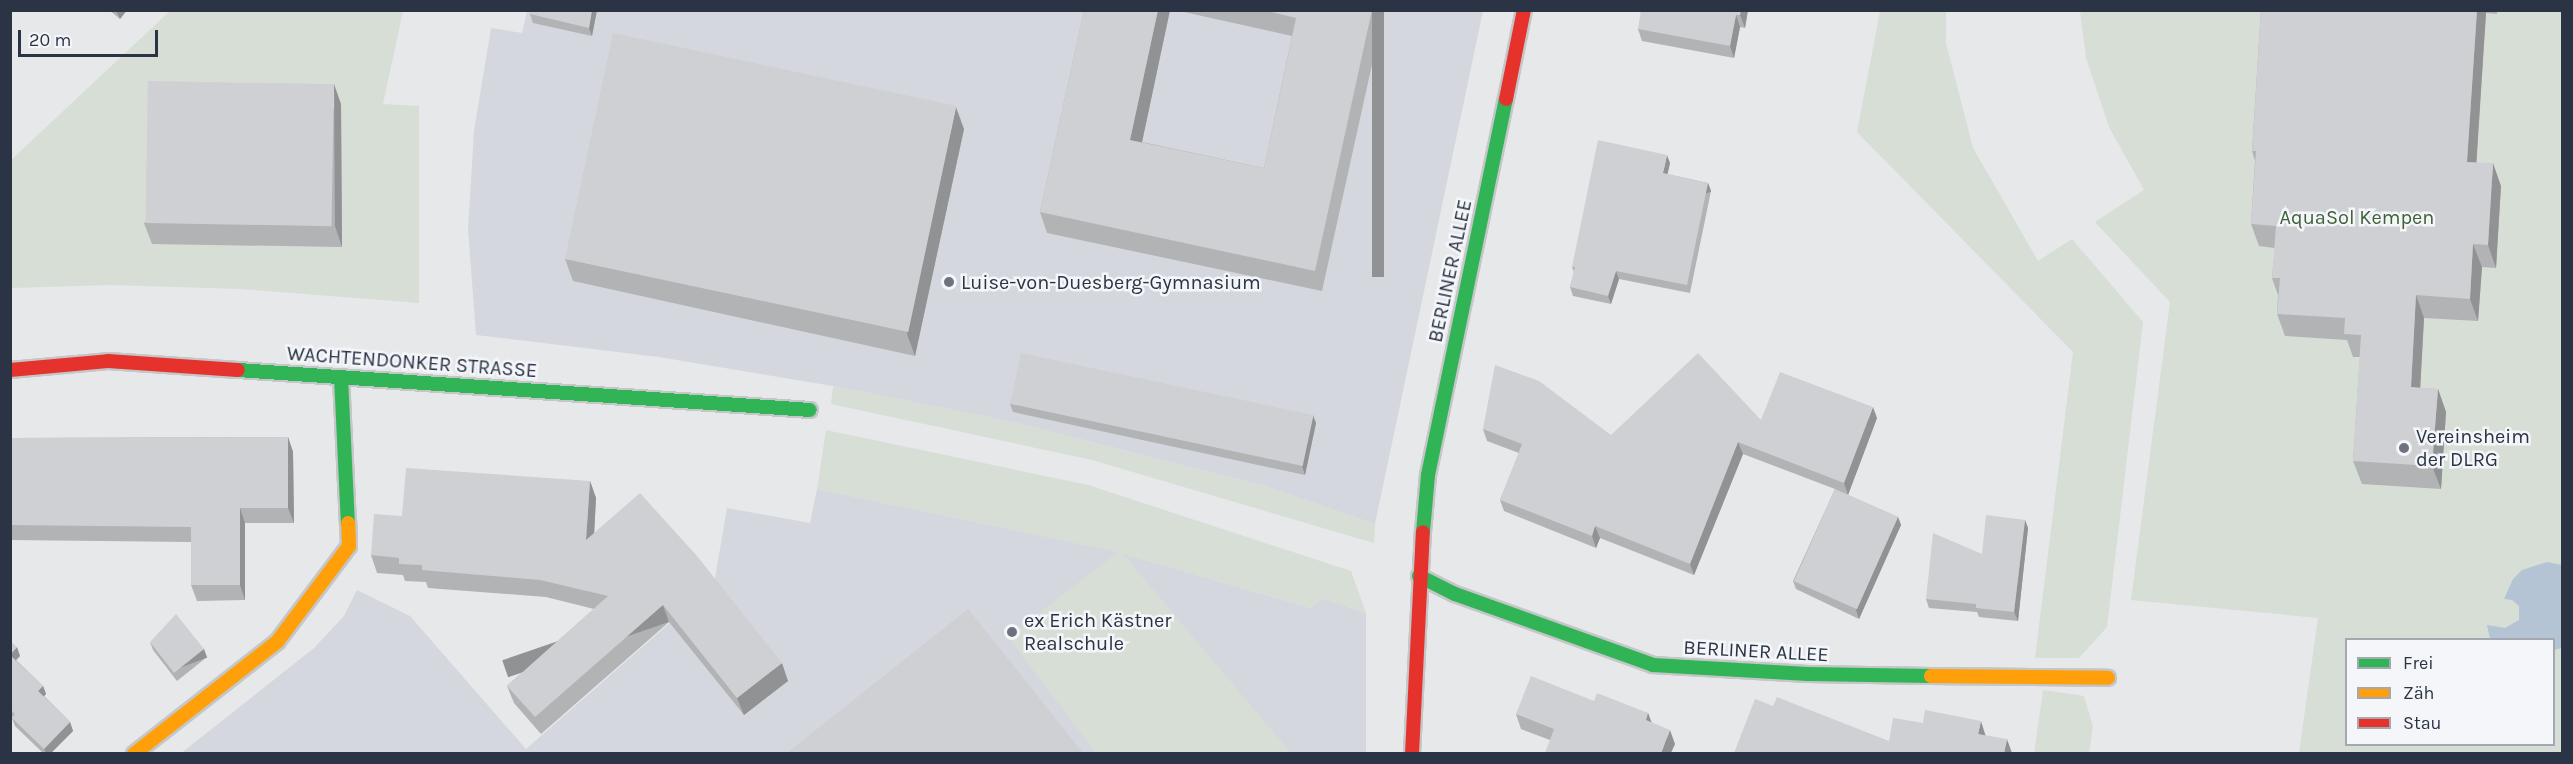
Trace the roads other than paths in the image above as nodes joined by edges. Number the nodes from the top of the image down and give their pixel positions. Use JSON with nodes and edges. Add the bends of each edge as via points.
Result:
{"nodes":[{"id":1,"x":1524,"y":10,"type":"edge"},
{"id":2,"x":10,"y":370,"type":"edge"},
{"id":3,"x":341,"y":377,"type":"junction"},
{"id":4,"x":810,"y":410,"type":"dead end"},
{"id":5,"x":1419,"y":576,"type":"junction"},
{"id":6,"x":2108,"y":678,"type":"dead end"},
{"id":7,"x":134,"y":753,"type":"edge"},
{"id":8,"x":1412,"y":753,"type":"edge"}],
"edges":[{"from":1,"to":5,"type":"street","name":"BERLINER ALLEE","via":[[1428,475]]},
{"from":2,"to":3,"type":"street","name":"WACHTENDONKER STRASSE","via":[[108,361]]},
{"from":3,"to":4,"type":"street","name":"WACHTENDONKER STRASSE"},
{"from":3,"to":7,"type":"street","via":[[349,546],[277,642]]},
{"from":5,"to":6,"type":"street","name":"BERLINER ALLEE","via":[[1455,594],[1653,665],[1808,674]]},
{"from":5,"to":8,"type":"street","name":"BERLINER ALLEE"}]}
